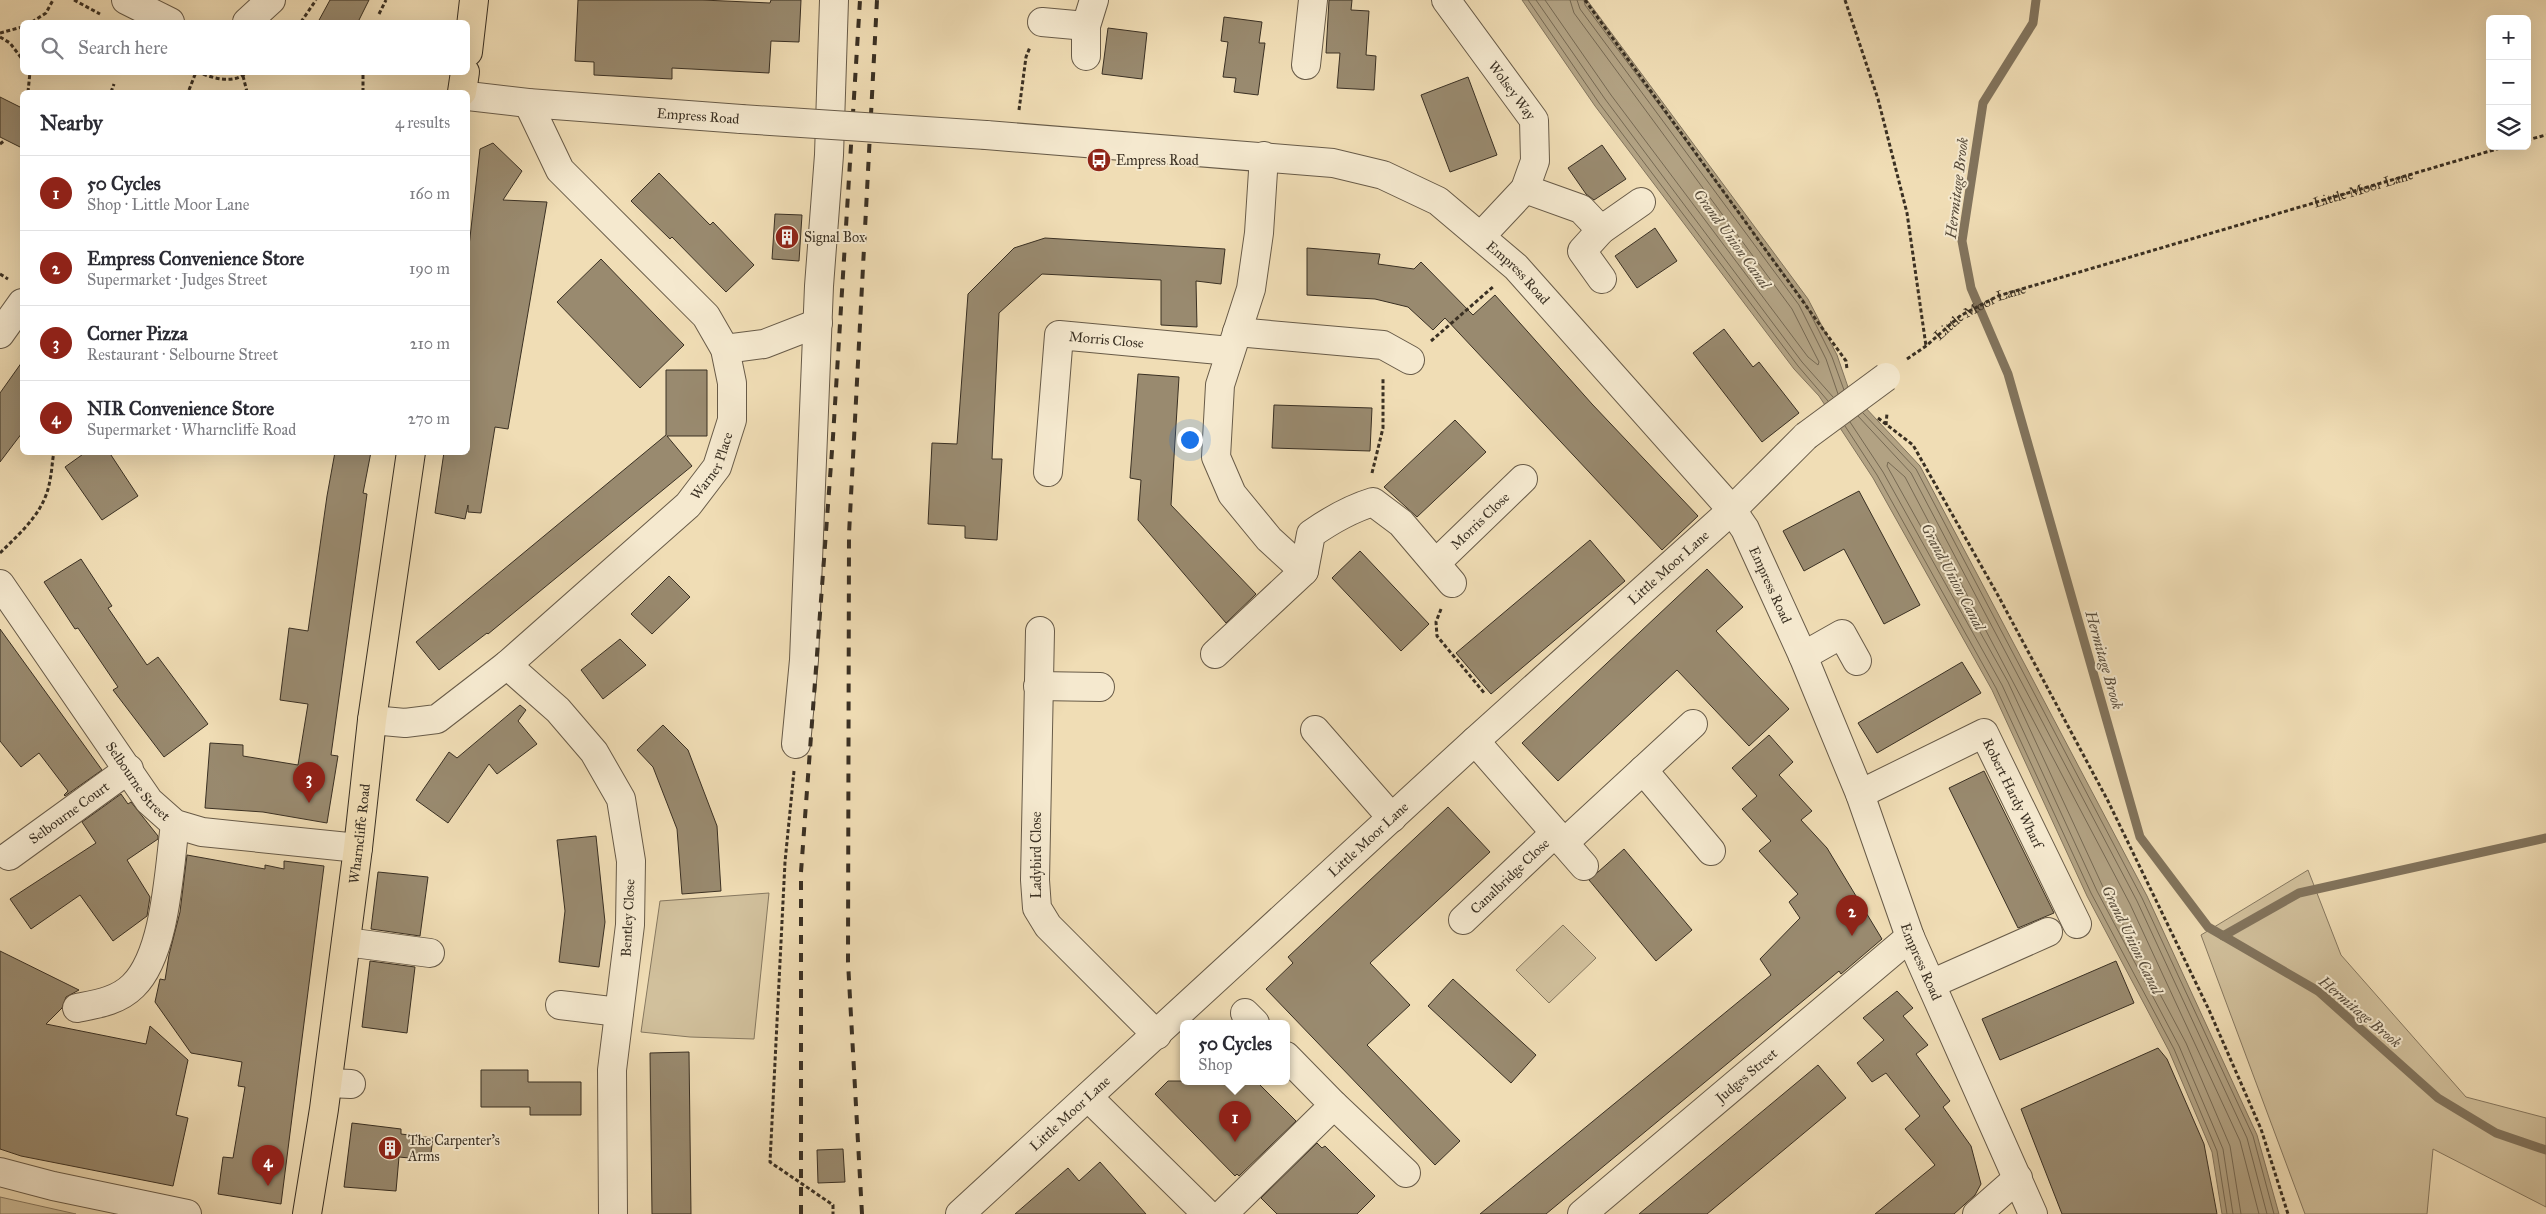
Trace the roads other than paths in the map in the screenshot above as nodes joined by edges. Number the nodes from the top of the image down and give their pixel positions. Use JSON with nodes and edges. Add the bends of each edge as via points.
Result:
{"nodes":[{"id":1,"x":271,"y":0,"type":"edge"},
{"id":2,"x":474,"y":0,"type":"edge"},
{"id":3,"x":834,"y":0,"type":"edge"},
{"id":4,"x":1094,"y":0,"type":"edge"},
{"id":5,"x":1314,"y":0,"type":"edge"},
{"id":6,"x":1446,"y":0,"type":"edge"},
{"id":7,"x":118,"y":9,"type":"edge"},
{"id":8,"x":162,"y":20,"type":"edge"},
{"id":9,"x":249,"y":20,"type":"edge"},
{"id":10,"x":1042,"y":22,"type":"dead end"},
{"id":11,"x":1086,"y":26,"type":"junction"},
{"id":12,"x":470,"y":35,"type":"edge"},
{"id":13,"x":1086,"y":56,"type":"dead end"},
{"id":14,"x":1306,"y":65,"type":"dead end"},
{"id":15,"x":465,"y":75,"type":"edge"},
{"id":16,"x":462,"y":90,"type":"edge"},
{"id":17,"x":470,"y":96,"type":"edge"},
{"id":18,"x":528,"y":103,"type":"junction"},
{"id":19,"x":1264,"y":156,"type":"junction"},
{"id":20,"x":1525,"y":189,"type":"junction"},
{"id":21,"x":1641,"y":202,"type":"dead end"},
{"id":22,"x":1601,"y":230,"type":"junction"},
{"id":23,"x":1480,"y":236,"type":"junction"},
{"id":24,"x":1602,"y":280,"type":"dead end"},
{"id":25,"x":20,"y":306,"type":"edge"},
{"id":26,"x":818,"y":323,"type":"junction"},
{"id":27,"x":0,"y":334,"type":"edge"},
{"id":28,"x":1233,"y":341,"type":"junction"},
{"id":29,"x":725,"y":349,"type":"junction"},
{"id":30,"x":1410,"y":360,"type":"road end"},
{"id":31,"x":1886,"y":377,"type":"road end"},
{"id":32,"x":411,"y":455,"type":"edge"},
{"id":33,"x":1048,"y":472,"type":"dead end"},
{"id":34,"x":1523,"y":479,"type":"dead end"},
{"id":35,"x":1732,"y":510,"type":"junction"},
{"id":36,"x":1304,"y":572,"type":"junction"},
{"id":37,"x":0,"y":584,"type":"edge"},
{"id":38,"x":1040,"y":631,"type":"dead end"},
{"id":39,"x":1215,"y":654,"type":"dead end"},
{"id":40,"x":1802,"y":656,"type":"junction"},
{"id":41,"x":1857,"y":661,"type":"dead end"},
{"id":42,"x":507,"y":665,"type":"junction"},
{"id":43,"x":1038,"y":686,"type":"junction"},
{"id":44,"x":1100,"y":687,"type":"dead end"},
{"id":45,"x":372,"y":720,"type":"junction"},
{"id":46,"x":1693,"y":724,"type":"dead end"},
{"id":47,"x":1316,"y":730,"type":"dead end"},
{"id":48,"x":1475,"y":742,"type":"junction"},
{"id":49,"x":796,"y":744,"type":"road end"},
{"id":50,"x":129,"y":769,"type":"junction"},
{"id":51,"x":1643,"y":770,"type":"junction"},
{"id":52,"x":1860,"y":794,"type":"junction"},
{"id":53,"x":1392,"y":818,"type":"junction"},
{"id":54,"x":175,"y":824,"type":"junction"},
{"id":55,"x":1560,"y":838,"type":"junction"},
{"id":56,"x":358,"y":848,"type":"junction"},
{"id":57,"x":1711,"y":851,"type":"dead end"},
{"id":58,"x":9,"y":856,"type":"dead end"},
{"id":59,"x":1584,"y":866,"type":"dead end"},
{"id":60,"x":1463,"y":920,"type":"dead end"},
{"id":61,"x":2077,"y":924,"type":"dead end"},
{"id":62,"x":2048,"y":932,"type":"dead end"},
{"id":63,"x":1910,"y":937,"type":"junction"},
{"id":64,"x":346,"y":942,"type":"junction"},
{"id":65,"x":430,"y":953,"type":"dead end"},
{"id":66,"x":1931,"y":984,"type":"junction"},
{"id":67,"x":560,"y":1005,"type":"dead end"},
{"id":68,"x":77,"y":1008,"type":"dead end"},
{"id":69,"x":618,"y":1012,"type":"junction"},
{"id":70,"x":1157,"y":1036,"type":"junction"},
{"id":71,"x":1290,"y":1060,"type":"edge"},
{"id":72,"x":1088,"y":1097,"type":"junction"},
{"id":73,"x":1334,"y":1105,"type":"junction"},
{"id":74,"x":0,"y":1172,"type":"edge"},
{"id":75,"x":1406,"y":1173,"type":"dead end"},
{"id":76,"x":2018,"y":1178,"type":"junction"},
{"id":77,"x":187,"y":1214,"type":"edge"},
{"id":78,"x":307,"y":1214,"type":"edge"},
{"id":79,"x":613,"y":1214,"type":"edge"},
{"id":80,"x":960,"y":1214,"type":"edge"},
{"id":81,"x":1207,"y":1214,"type":"edge"},
{"id":82,"x":1223,"y":1214,"type":"edge"},
{"id":83,"x":1582,"y":1214,"type":"edge"},
{"id":84,"x":1977,"y":1214,"type":"edge"},
{"id":85,"x":2033,"y":1214,"type":"edge"}],
"edges":[{"from":1,"to":9,"type":"street"},
{"from":2,"to":12,"type":"main road"},
{"from":3,"to":26,"type":"street","via":[[829,155]]},
{"from":4,"to":11,"type":"street"},
{"from":5,"to":14,"type":"street"},
{"from":6,"to":20,"type":"street","name":"Wolsey Way","via":[[1534,120],[1535,162]]},
{"from":7,"to":8,"type":"street"},
{"from":10,"to":11,"type":"street"},
{"from":11,"to":13,"type":"street"},
{"from":15,"to":16,"type":"main road"},
{"from":17,"to":18,"type":"street","name":"Empress Road"},
{"from":18,"to":19,"type":"street","name":"Empress Road","bridge":true},
{"from":18,"to":29,"type":"street","name":"Warner Place","via":[[560,170],[706,316]]},
{"from":19,"to":23,"type":"street","name":"Empress Road","via":[[1334,163],[1383,175],[1438,201]]},
{"from":19,"to":28,"type":"street","via":[[1259,233],[1251,289]]},
{"from":20,"to":22,"type":"street","via":[[1581,208]]},
{"from":20,"to":23,"type":"street","name":"Wolsey Way"},
{"from":21,"to":22,"type":"street"},
{"from":22,"to":24,"type":"street","via":[[1582,251]]},
{"from":23,"to":35,"type":"street","name":"Empress Road","via":[[1516,267]]},
{"from":25,"to":27,"type":"street"},
{"from":26,"to":29,"type":"street","via":[[764,344]]},
{"from":26,"to":49,"type":"street","via":[[804,660]]},
{"from":28,"to":30,"type":"street","name":"Morris Close","via":[[1383,345]]},
{"from":28,"to":33,"type":"street","name":"Morris Close","via":[[1059,335]]},
{"from":28,"to":36,"type":"street","via":[[1220,385],[1216,457],[1232,494],[1269,539]]},
{"from":29,"to":42,"type":"street","name":"Warner Place","via":[[732,383],[732,420],[717,467],[688,505]]},
{"from":31,"to":35,"type":"street","name":"Little Moor Lane","bridge":true,"via":[[1806,436]]},
{"from":32,"to":45,"type":"main road","name":"Wharncliffe Road"},
{"from":34,"to":36,"type":"street","name":"Morris Close","via":[[1444,573],[1401,523],[1374,502],[1354,508],[1311,534]]},
{"from":35,"to":40,"type":"street","name":"Empress Road","via":[[1745,529]]},
{"from":35,"to":48,"type":"street","name":"Little Moor Lane"},
{"from":36,"to":39,"type":"street"},
{"from":37,"to":50,"type":"street","name":"Selbourne Street"},
{"from":38,"to":43,"type":"street","name":"Ladybird Close"},
{"from":40,"to":41,"type":"street","via":[[1842,634]]},
{"from":40,"to":52,"type":"street","name":"Empress Road"},
{"from":42,"to":45,"type":"street","name":"Warner Place","via":[[437,719],[405,723]]},
{"from":42,"to":69,"type":"street","name":"Bentley Close","via":[[558,710],[594,752],[621,799],[630,862],[630,925]]},
{"from":43,"to":44,"type":"street"},
{"from":43,"to":70,"type":"street","name":"Ladybird Close","via":[[1037,908],[1048,926]]},
{"from":45,"to":56,"type":"main road","name":"Wharncliffe Road"},
{"from":46,"to":51,"type":"street","name":"Canalbridge Close"},
{"from":47,"to":53,"type":"street"},
{"from":48,"to":53,"type":"street","name":"Little Moor Lane"},
{"from":48,"to":55,"type":"street","name":"Canalbridge Close"},
{"from":50,"to":54,"type":"street","name":"Selbourne Street","via":[[150,802]]},
{"from":50,"to":58,"type":"street","name":"Selbourne Court"},
{"from":51,"to":55,"type":"street","name":"Canalbridge Close"},
{"from":51,"to":57,"type":"street"},
{"from":52,"to":61,"type":"street","name":"Robert Hardy Wharf","via":[[1984,733]]},
{"from":52,"to":63,"type":"street","name":"Empress Road"},
{"from":53,"to":70,"type":"street","name":"Little Moor Lane"},
{"from":54,"to":56,"type":"street","name":"Selbourne Street","via":[[202,832]]},
{"from":54,"to":68,"type":"street","via":[[158,943],[145,968],[134,986],[110,1001]]},
{"from":55,"to":59,"type":"street","name":"Canalbridge Close"},
{"from":55,"to":60,"type":"street","name":"Canalbridge Close"},
{"from":56,"to":64,"type":"main road","name":"Wharncliffe Road"},
{"from":62,"to":66,"type":"street"},
{"from":63,"to":66,"type":"street","name":"Empress Road"},
{"from":63,"to":83,"type":"street","name":"Judges Street"},
{"from":64,"to":65,"type":"street"},
{"from":64,"to":78,"type":"main road","name":"Wharncliffe Road","via":[[340,1083]]},
{"from":66,"to":76,"type":"street","name":"Empress Road"},
{"from":67,"to":69,"type":"street"},
{"from":69,"to":79,"type":"street","name":"Bentley Close","via":[[612,1070]]},
{"from":70,"to":72,"type":"street","name":"Little Moor Lane"},
{"from":71,"to":73,"type":"street"},
{"from":72,"to":80,"type":"street","name":"Little Moor Lane"},
{"from":72,"to":81,"type":"street"},
{"from":73,"to":75,"type":"street"},
{"from":73,"to":82,"type":"street"},
{"from":74,"to":77,"type":"street"},
{"from":76,"to":84,"type":"street"},
{"from":76,"to":85,"type":"street","name":"Empress Road"}]}
